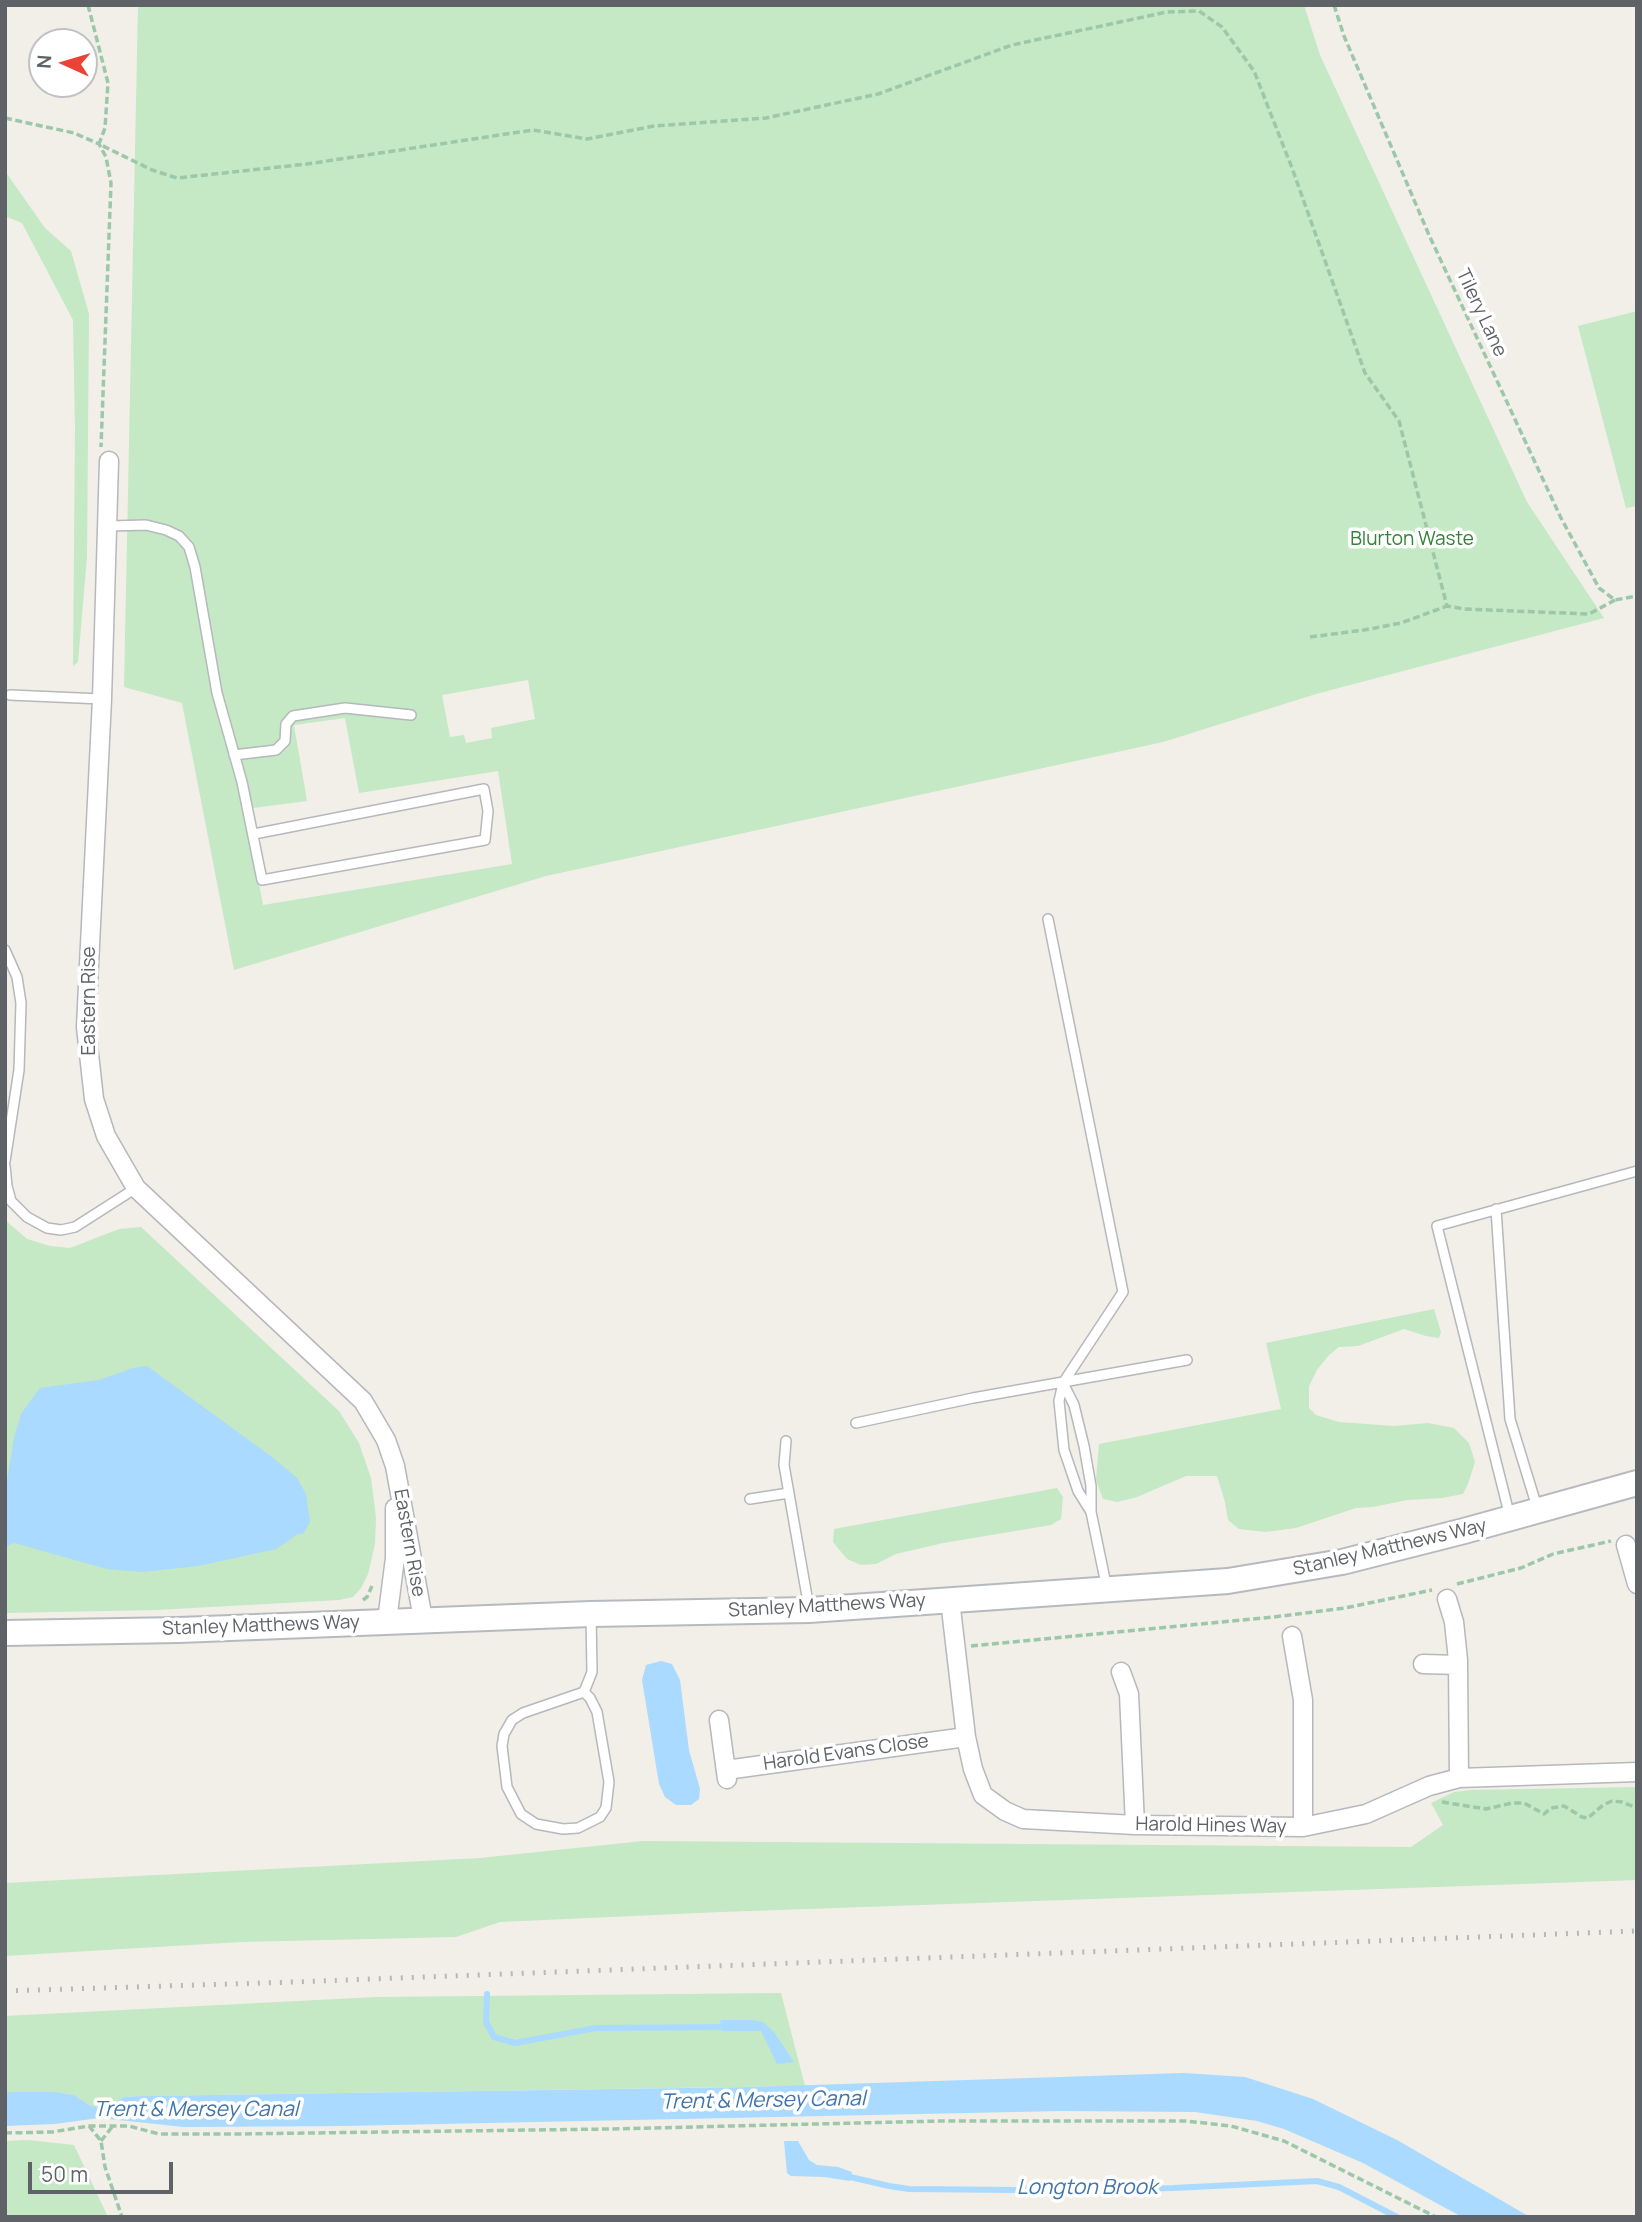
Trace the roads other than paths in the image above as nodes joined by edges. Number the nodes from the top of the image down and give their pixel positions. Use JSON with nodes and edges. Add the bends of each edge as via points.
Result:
{"nodes":[{"id":1,"x":109,"y":461,"type":"road end"},
{"id":2,"x":109,"y":526,"type":"junction"},
{"id":3,"x":10,"y":695,"type":"dead end"},
{"id":4,"x":102,"y":699,"type":"junction"},
{"id":5,"x":411,"y":715,"type":"dead end"},
{"id":6,"x":234,"y":755,"type":"junction"},
{"id":7,"x":254,"y":834,"type":"junction"},
{"id":8,"x":1048,"y":919,"type":"dead end"},
{"id":9,"x":5,"y":950,"type":"edge"},
{"id":10,"x":5,"y":1163,"type":"edge"},
{"id":11,"x":1637,"y":1171,"type":"edge"},
{"id":12,"x":136,"y":1188,"type":"junction"},
{"id":13,"x":1496,"y":1209,"type":"junction"},
{"id":14,"x":1186,"y":1360,"type":"dead end"},
{"id":15,"x":1063,"y":1383,"type":"junction"},
{"id":16,"x":856,"y":1423,"type":"dead end"},
{"id":17,"x":786,"y":1441,"type":"dead end"},
{"id":18,"x":395,"y":1466,"type":"junction"},
{"id":19,"x":1637,"y":1483,"type":"edge"},
{"id":20,"x":789,"y":1493,"type":"junction"},
{"id":21,"x":750,"y":1499,"type":"dead end"},
{"id":22,"x":1091,"y":1512,"type":"junction"},
{"id":23,"x":1538,"y":1512,"type":"junction"},
{"id":24,"x":1511,"y":1519,"type":"junction"},
{"id":25,"x":1619,"y":1543,"type":"road end"},
{"id":26,"x":1637,"y":1584,"type":"edge"},
{"id":27,"x":1107,"y":1591,"type":"junction"},
{"id":28,"x":1440,"y":1594,"type":"road end"},
{"id":29,"x":950,"y":1600,"type":"junction"},
{"id":30,"x":809,"y":1610,"type":"junction"},
{"id":31,"x":591,"y":1614,"type":"junction"},
{"id":32,"x":422,"y":1619,"type":"junction"},
{"id":33,"x":387,"y":1620,"type":"junction"},
{"id":34,"x":5,"y":1633,"type":"edge"},
{"id":35,"x":1292,"y":1636,"type":"dead end"},
{"id":36,"x":1423,"y":1664,"type":"dead end"},
{"id":37,"x":1458,"y":1665,"type":"junction"},
{"id":38,"x":1121,"y":1672,"type":"dead end"},
{"id":39,"x":584,"y":1692,"type":"junction"},
{"id":40,"x":719,"y":1720,"type":"dead end"},
{"id":41,"x":966,"y":1737,"type":"junction"},
{"id":42,"x":1637,"y":1772,"type":"edge"},
{"id":43,"x":1459,"y":1778,"type":"junction"},
{"id":44,"x":1135,"y":1825,"type":"junction"},
{"id":45,"x":1303,"y":1827,"type":"junction"}],
"edges":[{"from":1,"to":2,"type":"street","name":"Eastern Rise"},
{"from":2,"to":4,"type":"street","name":"Eastern Rise"},
{"from":2,"to":6,"type":"lane","via":[[146,525],[166,530],[188,547]]},
{"from":3,"to":4,"type":"lane"},
{"from":4,"to":12,"type":"street","name":"Eastern Rise","via":[[86,1027],[94,1099],[106,1136]]},
{"from":5,"to":6,"type":"lane","via":[[345,708],[293,716],[286,724],[285,741],[276,750]]},
{"from":6,"to":7,"type":"lane"},
{"from":7,"to":7,"type":"lane","via":[[484,789],[488,811],[485,840],[262,880]]},
{"from":8,"to":15,"type":"lane","via":[[1124,1292]]},
{"from":9,"to":10,"type":"lane","via":[[17,977],[21,1003],[19,1070]]},
{"from":10,"to":12,"type":"lane","via":[[11,1201],[47,1228],[75,1227]]},
{"from":11,"to":13,"type":"lane"},
{"from":12,"to":18,"type":"street","name":"Eastern Rise","via":[[363,1401]]},
{"from":13,"to":23,"type":"lane","via":[[1510,1419]]},
{"from":13,"to":24,"type":"lane","via":[[1437,1226]]},
{"from":14,"to":15,"type":"lane"},
{"from":15,"to":16,"type":"lane"},
{"from":15,"to":22,"type":"lane","via":[[1084,1446]]},
{"from":15,"to":22,"type":"lane","via":[[1059,1401],[1064,1450],[1078,1491]]},
{"from":17,"to":20,"type":"lane"},
{"from":18,"to":32,"type":"street","name":"Eastern Rise"},
{"from":18,"to":33,"type":"street","name":"Eastern Rise","via":[[395,1558]]},
{"from":19,"to":23,"type":"main road","name":"Stanley Matthews Way"},
{"from":20,"to":21,"type":"lane"},
{"from":20,"to":30,"type":"lane"},
{"from":22,"to":27,"type":"lane"},
{"from":23,"to":24,"type":"main road","name":"Stanley Matthews Way"},
{"from":24,"to":27,"type":"main road","name":"Stanley Matthews Way","via":[[1304,1569]]},
{"from":25,"to":26,"type":"street"},
{"from":27,"to":29,"type":"main road","name":"Stanley Matthews Way"},
{"from":28,"to":37,"type":"street","via":[[1454,1622]]},
{"from":29,"to":30,"type":"main road","name":"Stanley Matthews Way"},
{"from":29,"to":41,"type":"street","name":"Harold Hines Way"},
{"from":30,"to":31,"type":"main road","name":"Stanley Matthews Way"},
{"from":31,"to":32,"type":"main road","name":"Stanley Matthews Way"},
{"from":31,"to":39,"type":"lane","via":[[592,1672]]},
{"from":32,"to":33,"type":"main road","name":"Stanley Matthews Way"},
{"from":33,"to":34,"type":"main road","name":"Stanley Matthews Way"},
{"from":35,"to":45,"type":"street","via":[[1303,1700]]},
{"from":36,"to":37,"type":"street"},
{"from":37,"to":43,"type":"street"},
{"from":38,"to":44,"type":"street","via":[[1129,1694]]},
{"from":39,"to":39,"type":"lane","via":[[523,1713],[504,1734],[507,1787],[521,1814],[536,1824],[578,1828],[600,1817],[606,1808],[609,1782],[597,1712]]},
{"from":40,"to":41,"type":"street","name":"Harold Evans Close","via":[[727,1774]]},
{"from":41,"to":44,"type":"street","name":"Harold Hines Way","via":[[983,1795],[1004,1811],[1023,1819]]},
{"from":42,"to":43,"type":"street","name":"Harold Hines Way"},
{"from":43,"to":45,"type":"street","name":"Harold Hines Way","via":[[1366,1814]]},
{"from":44,"to":45,"type":"street","name":"Harold Hines Way"}]}
